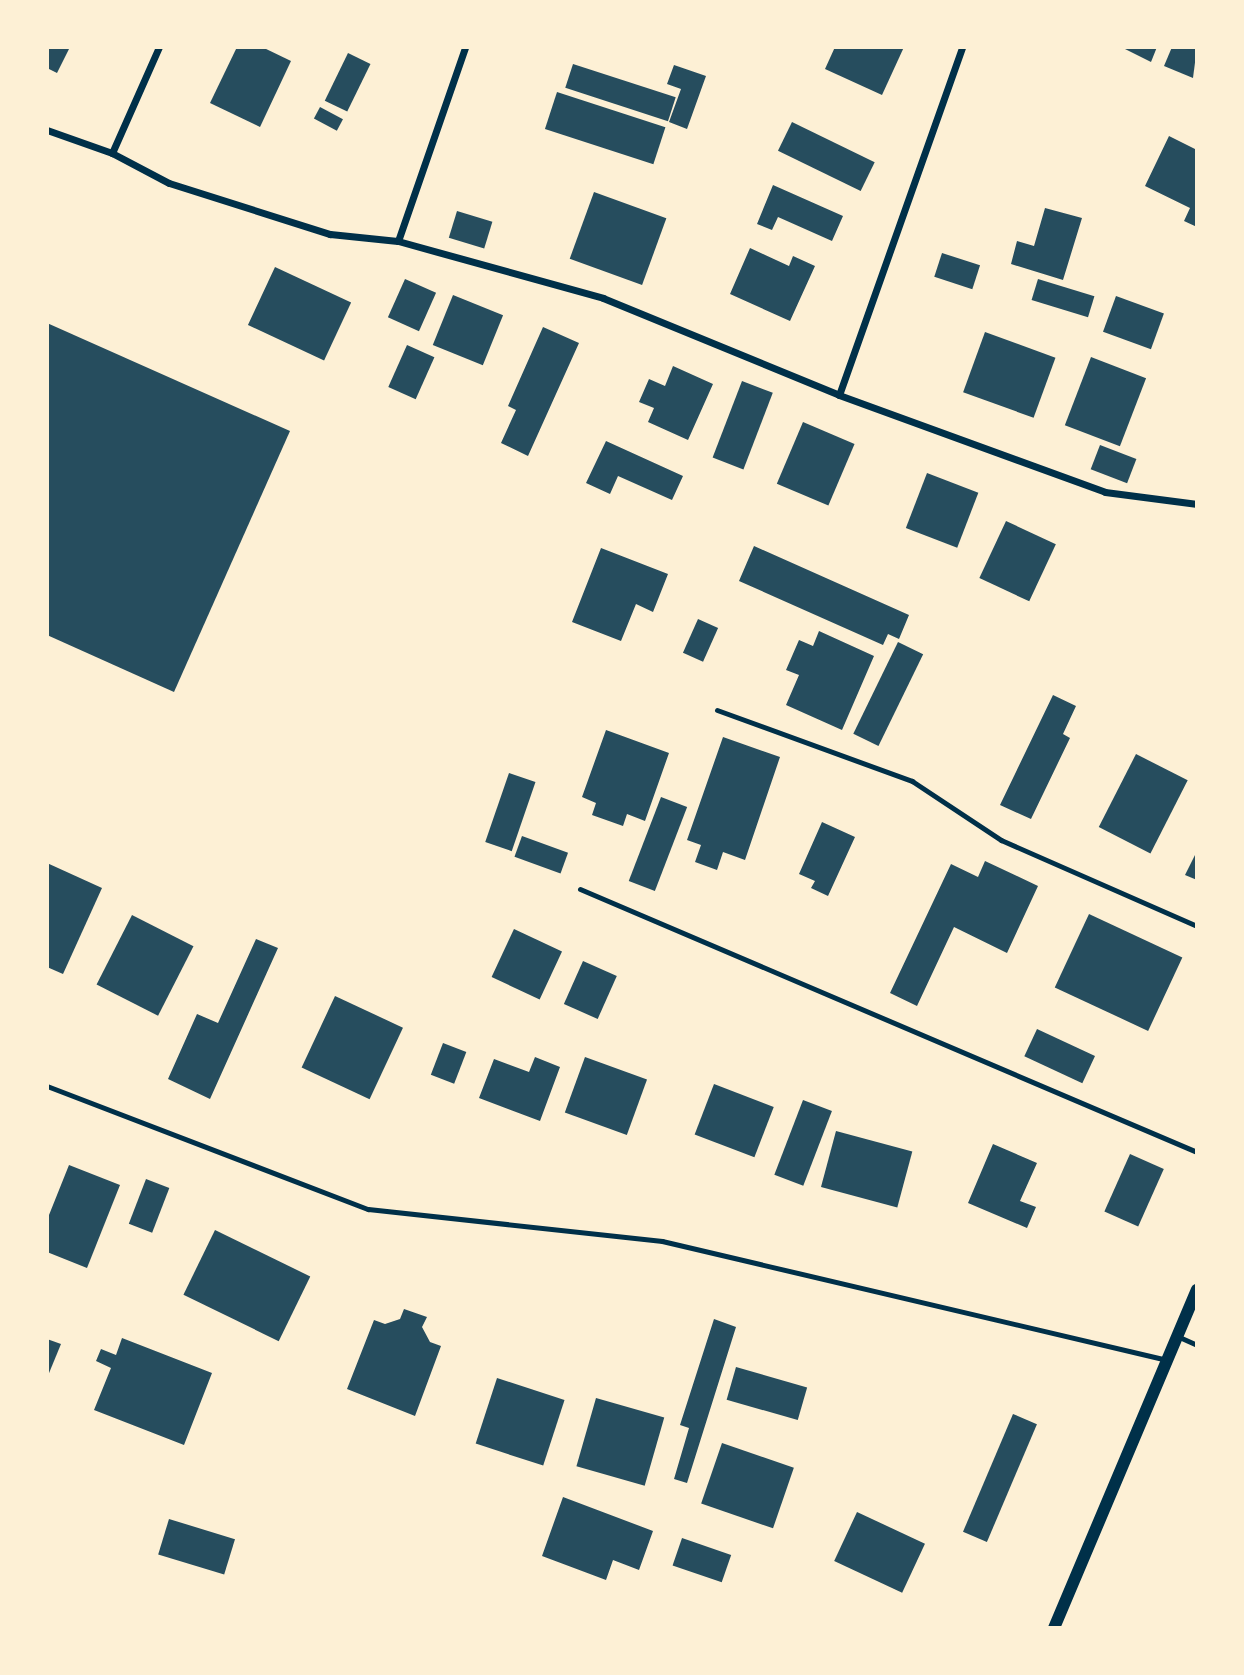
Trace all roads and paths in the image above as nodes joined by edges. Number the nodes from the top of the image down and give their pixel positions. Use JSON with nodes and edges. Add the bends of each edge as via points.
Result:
{"nodes":[{"id":1,"x":159,"y":47,"type":"edge"},
{"id":2,"x":465,"y":47,"type":"edge"},
{"id":3,"x":962,"y":47,"type":"edge"},
{"id":4,"x":47,"y":130,"type":"edge"},
{"id":5,"x":112,"y":153,"type":"junction"},
{"id":6,"x":398,"y":241,"type":"junction"},
{"id":7,"x":839,"y":395,"type":"junction"},
{"id":8,"x":1197,"y":504,"type":"edge"},
{"id":9,"x":717,"y":710,"type":"dead end"},
{"id":10,"x":580,"y":889,"type":"dead end"},
{"id":11,"x":1197,"y":926,"type":"edge"},
{"id":12,"x":47,"y":1086,"type":"edge"},
{"id":13,"x":1197,"y":1152,"type":"edge"},
{"id":14,"x":1197,"y":1290,"type":"edge"},
{"id":15,"x":1177,"y":1336,"type":"junction"},
{"id":16,"x":1197,"y":1345,"type":"edge"},
{"id":17,"x":1167,"y":1360,"type":"junction"},
{"id":18,"x":1054,"y":1628,"type":"edge"}],
"edges":[{"from":1,"to":5,"type":"street"},
{"from":2,"to":6,"type":"street"},
{"from":3,"to":7,"type":"street"},
{"from":4,"to":5,"type":"street"},
{"from":5,"to":6,"type":"street","via":[[169,183],[330,234]]},
{"from":6,"to":7,"type":"street","via":[[603,298]]},
{"from":7,"to":8,"type":"street","via":[[1105,492]]},
{"from":9,"to":11,"type":"lane","via":[[912,781],[1001,840]]},
{"from":10,"to":13,"type":"lane"},
{"from":12,"to":17,"type":"lane","via":[[368,1209],[662,1241]]},
{"from":14,"to":15,"type":"street"},
{"from":15,"to":16,"type":"lane"},
{"from":15,"to":17,"type":"street"},
{"from":17,"to":18,"type":"street"}]}
